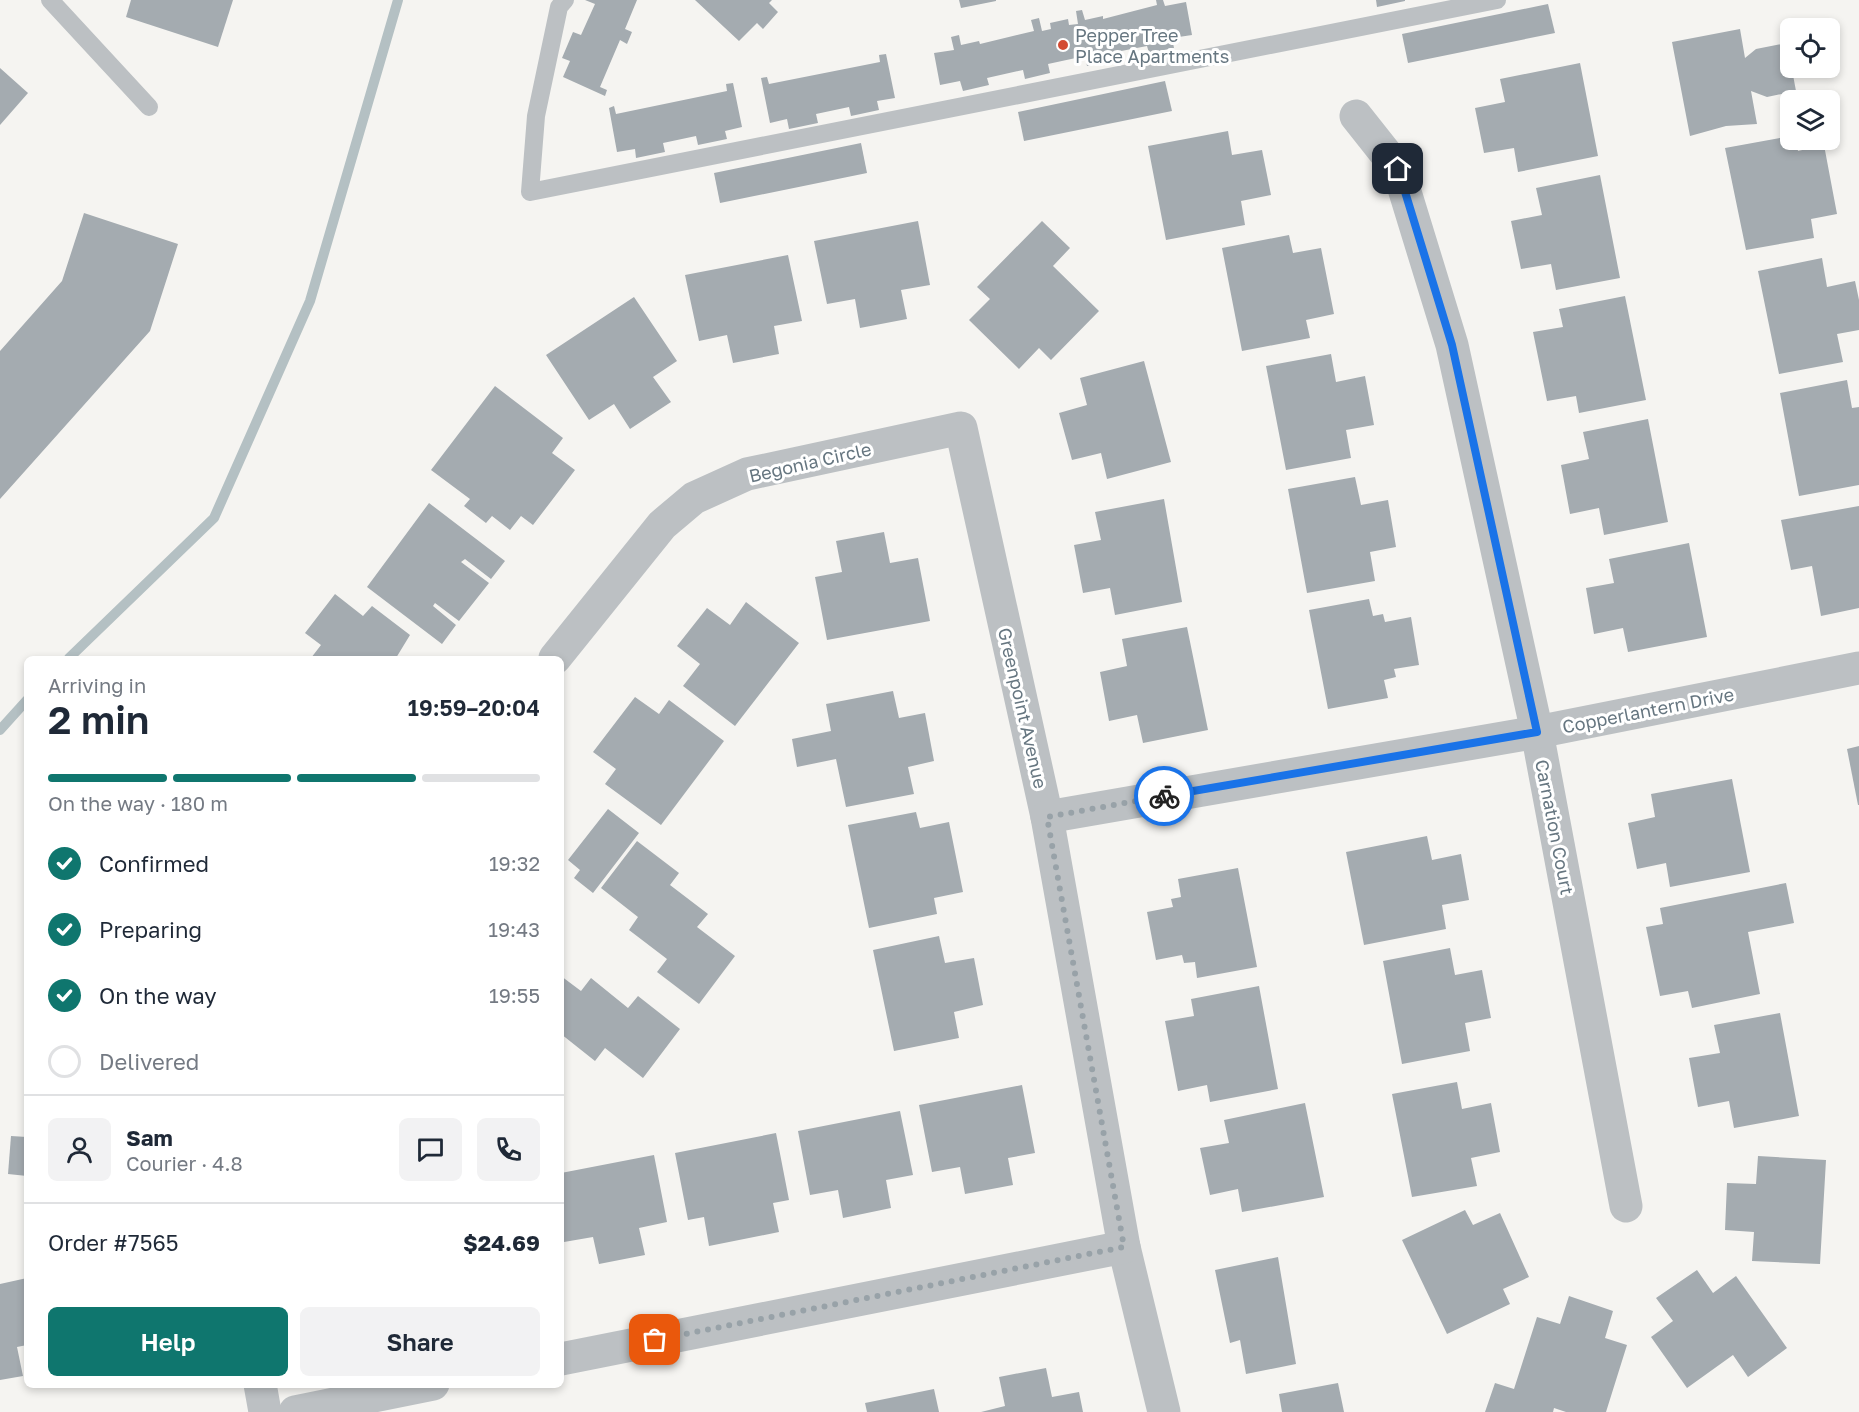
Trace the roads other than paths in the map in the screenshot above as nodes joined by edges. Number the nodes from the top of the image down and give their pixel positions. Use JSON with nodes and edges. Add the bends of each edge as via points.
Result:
{"nodes":[{"id":1,"x":50,"y":0,"type":"edge"},
{"id":2,"x":565,"y":0,"type":"edge"},
{"id":3,"x":1497,"y":0,"type":"edge"},
{"id":4,"x":149,"y":107,"type":"dead end"},
{"id":5,"x":1356,"y":116,"type":"dead end"},
{"id":6,"x":961,"y":428,"type":"joint"},
{"id":7,"x":557,"y":656,"type":"edge"},
{"id":8,"x":1859,"y":668,"type":"edge"},
{"id":9,"x":1537,"y":732,"type":"junction"},
{"id":10,"x":1047,"y":817,"type":"junction"},
{"id":11,"x":1626,"y":1206,"type":"dead end"},
{"id":12,"x":1124,"y":1247,"type":"junction"},
{"id":13,"x":564,"y":1358,"type":"edge"},
{"id":14,"x":261,"y":1388,"type":"edge"},
{"id":15,"x":413,"y":1388,"type":"edge"},
{"id":16,"x":266,"y":1412,"type":"edge"},
{"id":17,"x":296,"y":1412,"type":"edge"},
{"id":18,"x":1164,"y":1412,"type":"edge"}],
"edges":[{"from":1,"to":4,"type":"lane"},
{"from":2,"to":3,"type":"lane","via":[[559,7],[536,116],[530,192]]},
{"from":5,"to":9,"type":"street","name":"Carnation Court","via":[[1398,169],[1452,345]]},
{"from":6,"to":7,"type":"street","name":"Begonia Circle","via":[[747,474],[694,498],[662,525]]},
{"from":6,"to":10,"type":"street","name":"Greenpoint Avenue"},
{"from":8,"to":9,"type":"street","name":"Copperlantern Drive"},
{"from":9,"to":10,"type":"street","name":"Copperlantern Drive"},
{"from":9,"to":11,"type":"street","name":"Carnation Court"},
{"from":10,"to":12,"type":"street","name":"Greenpoint Avenue"},
{"from":12,"to":13,"type":"street"},
{"from":12,"to":18,"type":"street","name":"Greenpoint Avenue"},
{"from":14,"to":16,"type":"street"},
{"from":15,"to":17,"type":"street"}]}
